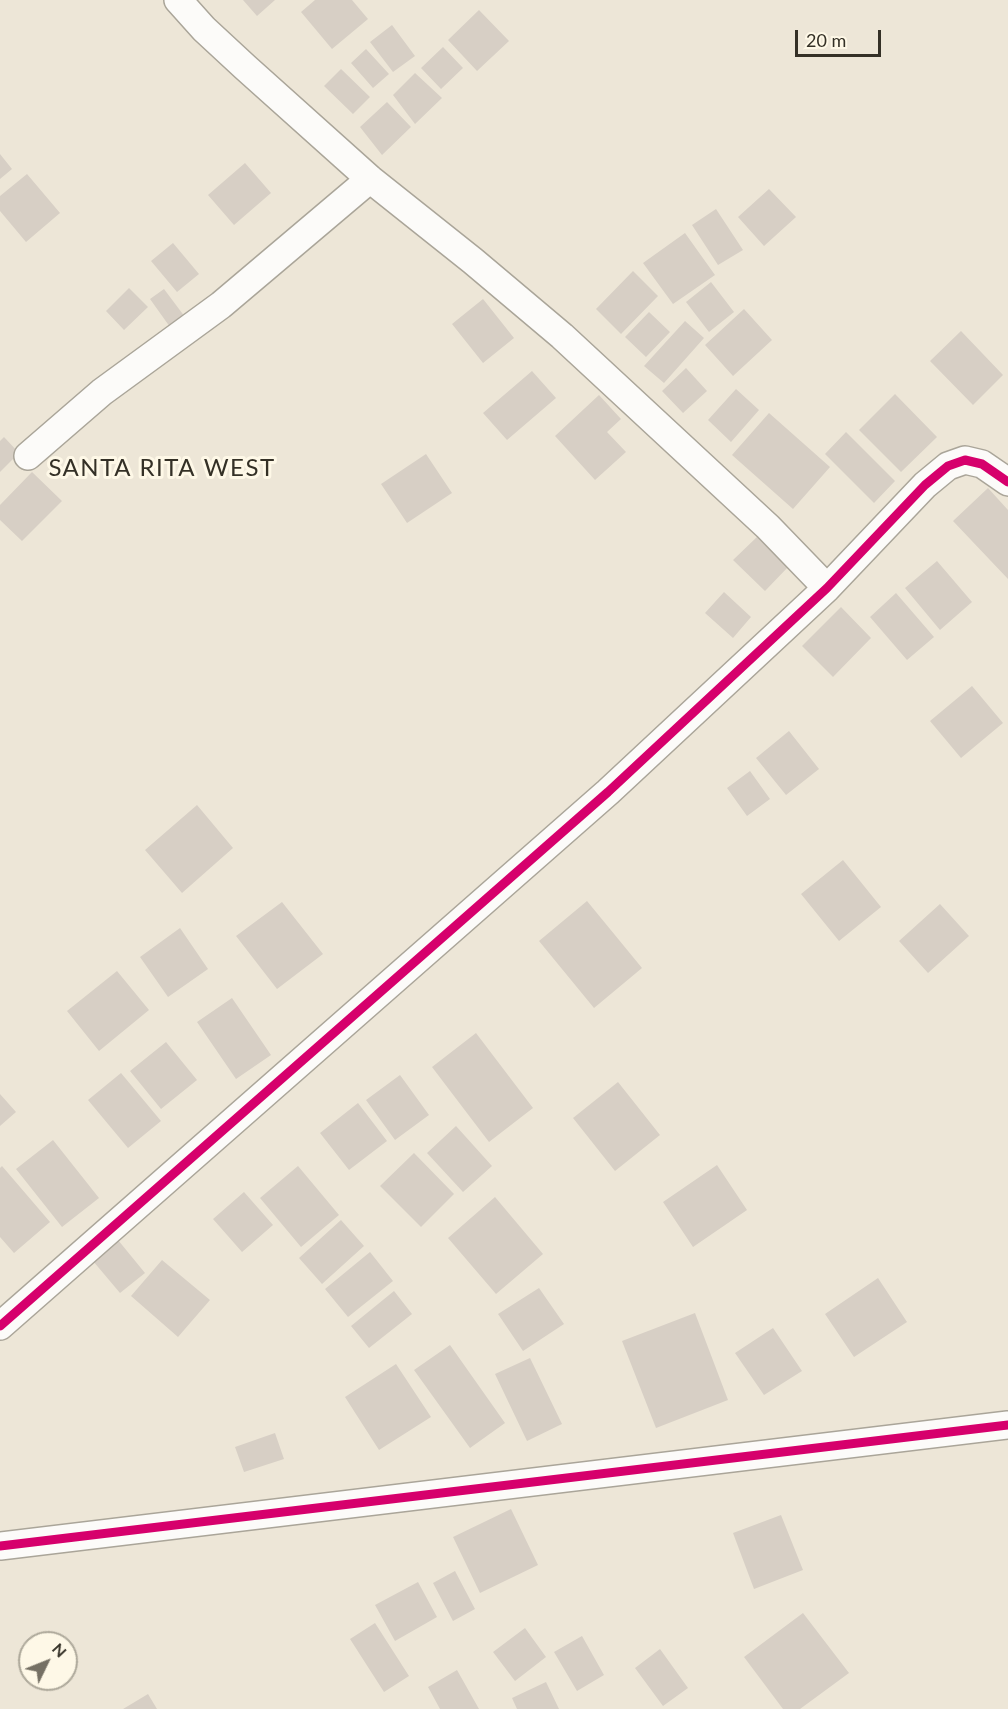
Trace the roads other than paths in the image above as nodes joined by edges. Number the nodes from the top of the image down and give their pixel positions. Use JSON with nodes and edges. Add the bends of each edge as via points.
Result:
{"nodes":[{"id":1,"x":178,"y":0,"type":"edge"},
{"id":2,"x":370,"y":179,"type":"junction"},
{"id":3,"x":28,"y":456,"type":"dead end"},
{"id":4,"x":1008,"y":482,"type":"edge"},
{"id":5,"x":827,"y":588,"type":"junction"},
{"id":6,"x":0,"y":1326,"type":"edge"},
{"id":7,"x":1008,"y":1425,"type":"edge"},
{"id":8,"x":0,"y":1546,"type":"edge"}],
"edges":[{"from":1,"to":2,"type":"street","via":[[204,29]]},
{"from":2,"to":3,"type":"street","via":[[221,305],[102,392]]},
{"from":2,"to":5,"type":"street","via":[[562,336],[768,527]]},
{"from":4,"to":5,"type":"street","via":[[982,464],[966,460],[948,465]]},
{"from":5,"to":6,"type":"street","via":[[608,792]]},
{"from":7,"to":8,"type":"street"}]}
